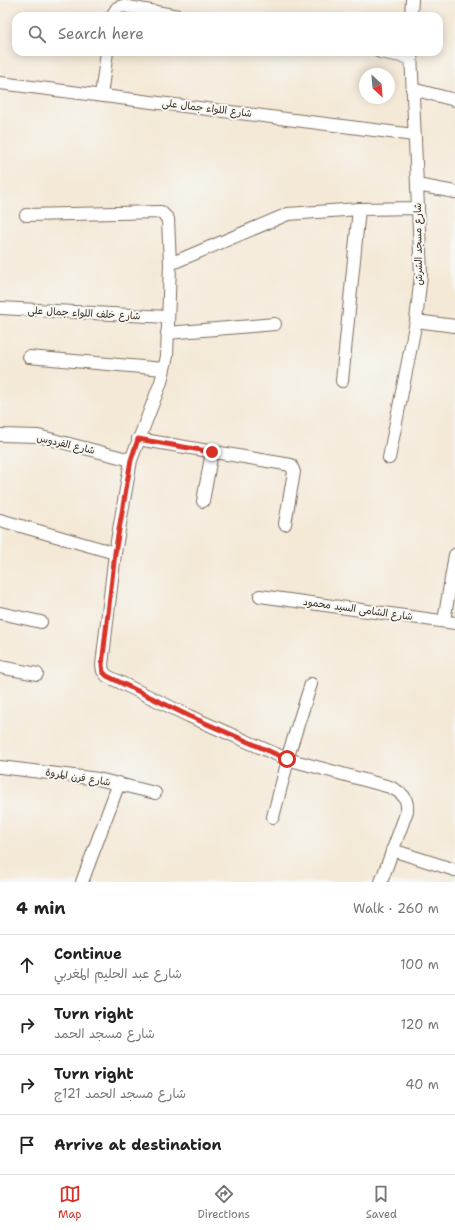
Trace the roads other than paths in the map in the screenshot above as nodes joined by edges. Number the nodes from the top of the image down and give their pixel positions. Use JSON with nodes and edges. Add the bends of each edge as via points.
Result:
{"nodes":[{"id":1,"x":412,"y":0,"type":"edge"},
{"id":2,"x":114,"y":12,"type":"edge"},
{"id":3,"x":156,"y":12,"type":"edge"},
{"id":4,"x":411,"y":12,"type":"edge"},
{"id":5,"x":106,"y":56,"type":"edge"},
{"id":6,"x":411,"y":56,"type":"edge"},
{"id":7,"x":0,"y":83,"type":"edge"},
{"id":8,"x":412,"y":89,"type":"junction"},
{"id":9,"x":101,"y":95,"type":"junction"},
{"id":10,"x":455,"y":100,"type":"edge"},
{"id":11,"x":414,"y":135,"type":"junction"},
{"id":12,"x":417,"y":185,"type":"junction"},
{"id":13,"x":455,"y":192,"type":"edge"},
{"id":14,"x":359,"y":208,"type":"junction"},
{"id":15,"x":418,"y":208,"type":"junction"},
{"id":16,"x":26,"y":215,"type":"dead end"},
{"id":17,"x":170,"y":264,"type":"junction"},
{"id":18,"x":0,"y":308,"type":"edge"},
{"id":19,"x":167,"y":317,"type":"junction"},
{"id":20,"x":416,"y":321,"type":"junction"},
{"id":21,"x":274,"y":324,"type":"dead end"},
{"id":22,"x":455,"y":326,"type":"edge"},
{"id":23,"x":167,"y":333,"type":"junction"},
{"id":24,"x":29,"y":357,"type":"dead end"},
{"id":25,"x":164,"y":370,"type":"junction"},
{"id":26,"x":342,"y":380,"type":"dead end"},
{"id":27,"x":0,"y":435,"type":"edge"},
{"id":28,"x":138,"y":439,"type":"junction"},
{"id":29,"x":212,"y":452,"type":"junction"},
{"id":30,"x":390,"y":458,"type":"dead end"},
{"id":31,"x":131,"y":460,"type":"junction"},
{"id":32,"x":203,"y":501,"type":"dead end"},
{"id":33,"x":0,"y":520,"type":"edge"},
{"id":34,"x":285,"y":524,"type":"dead end"},
{"id":35,"x":115,"y":553,"type":"junction"},
{"id":36,"x":455,"y":555,"type":"edge"},
{"id":37,"x":260,"y":596,"type":"dead end"},
{"id":38,"x":0,"y":614,"type":"edge"},
{"id":39,"x":41,"y":622,"type":"dead end"},
{"id":40,"x":449,"y":622,"type":"edge"},
{"id":41,"x":0,"y":668,"type":"edge"},
{"id":42,"x":37,"y":674,"type":"dead end"},
{"id":43,"x":311,"y":684,"type":"dead end"},
{"id":44,"x":287,"y":759,"type":"junction"},
{"id":45,"x":0,"y":767,"type":"edge"},
{"id":46,"x":119,"y":783,"type":"junction"},
{"id":47,"x":155,"y":793,"type":"dead end"},
{"id":48,"x":273,"y":817,"type":"dead end"},
{"id":49,"x":392,"y":850,"type":"junction"},
{"id":50,"x":455,"y":870,"type":"edge"},
{"id":51,"x":82,"y":882,"type":"edge"},
{"id":52,"x":381,"y":882,"type":"edge"}],
"edges":[{"from":1,"to":4,"type":"street"},
{"from":2,"to":3,"type":"street","via":[[123,6]]},
{"from":5,"to":9,"type":"street"},
{"from":6,"to":8,"type":"street","name":"شارع مسجد الشرش"},
{"from":7,"to":9,"type":"street","name":"شارع اللواء جمال على"},
{"from":8,"to":10,"type":"street"},
{"from":8,"to":11,"type":"street","name":"شارع مسجد الشرش"},
{"from":9,"to":11,"type":"street","name":"شارع اللواء جمال على"},
{"from":11,"to":12,"type":"street","name":"شارع مسجد الشرش"},
{"from":12,"to":13,"type":"street"},
{"from":12,"to":15,"type":"street","name":"شارع مسجد الشرش"},
{"from":14,"to":15,"type":"street"},
{"from":14,"to":17,"type":"street","via":[[288,214]]},
{"from":14,"to":26,"type":"street"},
{"from":15,"to":20,"type":"street","name":"شارع مسجد الشرش","via":[[421,274]]},
{"from":16,"to":17,"type":"street","via":[[161,212],[168,219]]},
{"from":17,"to":19,"type":"street"},
{"from":18,"to":19,"type":"street","name":"شارع خلف اللواء جمال على"},
{"from":19,"to":23,"type":"street"},
{"from":20,"to":22,"type":"street"},
{"from":20,"to":30,"type":"street","name":"شارع مسجد الشرش"},
{"from":21,"to":23,"type":"street"},
{"from":23,"to":25,"type":"street"},
{"from":24,"to":25,"type":"street"},
{"from":25,"to":28,"type":"street"},
{"from":27,"to":31,"type":"street","name":"شارع الفردوس","via":[[38,436]]},
{"from":28,"to":29,"type":"street"},
{"from":28,"to":31,"type":"street"},
{"from":29,"to":32,"type":"street"},
{"from":29,"to":34,"type":"street","via":[[292,465],[294,472]]},
{"from":31,"to":35,"type":"street"},
{"from":33,"to":35,"type":"street"},
{"from":35,"to":44,"type":"street","via":[[103,672],[189,716]]},
{"from":36,"to":40,"type":"street"},
{"from":37,"to":40,"type":"street","name":"شارع الشامى السيد محمود"},
{"from":38,"to":39,"type":"street"},
{"from":41,"to":42,"type":"street"},
{"from":43,"to":44,"type":"street"},
{"from":44,"to":48,"type":"street"},
{"from":44,"to":49,"type":"street","via":[[390,787],[403,794],[408,803],[407,811]]},
{"from":45,"to":46,"type":"street","name":"شارع فرن المروة"},
{"from":46,"to":47,"type":"street","name":"شارع فرن المروة"},
{"from":46,"to":51,"type":"street"},
{"from":49,"to":50,"type":"street"},
{"from":49,"to":52,"type":"street"}]}
